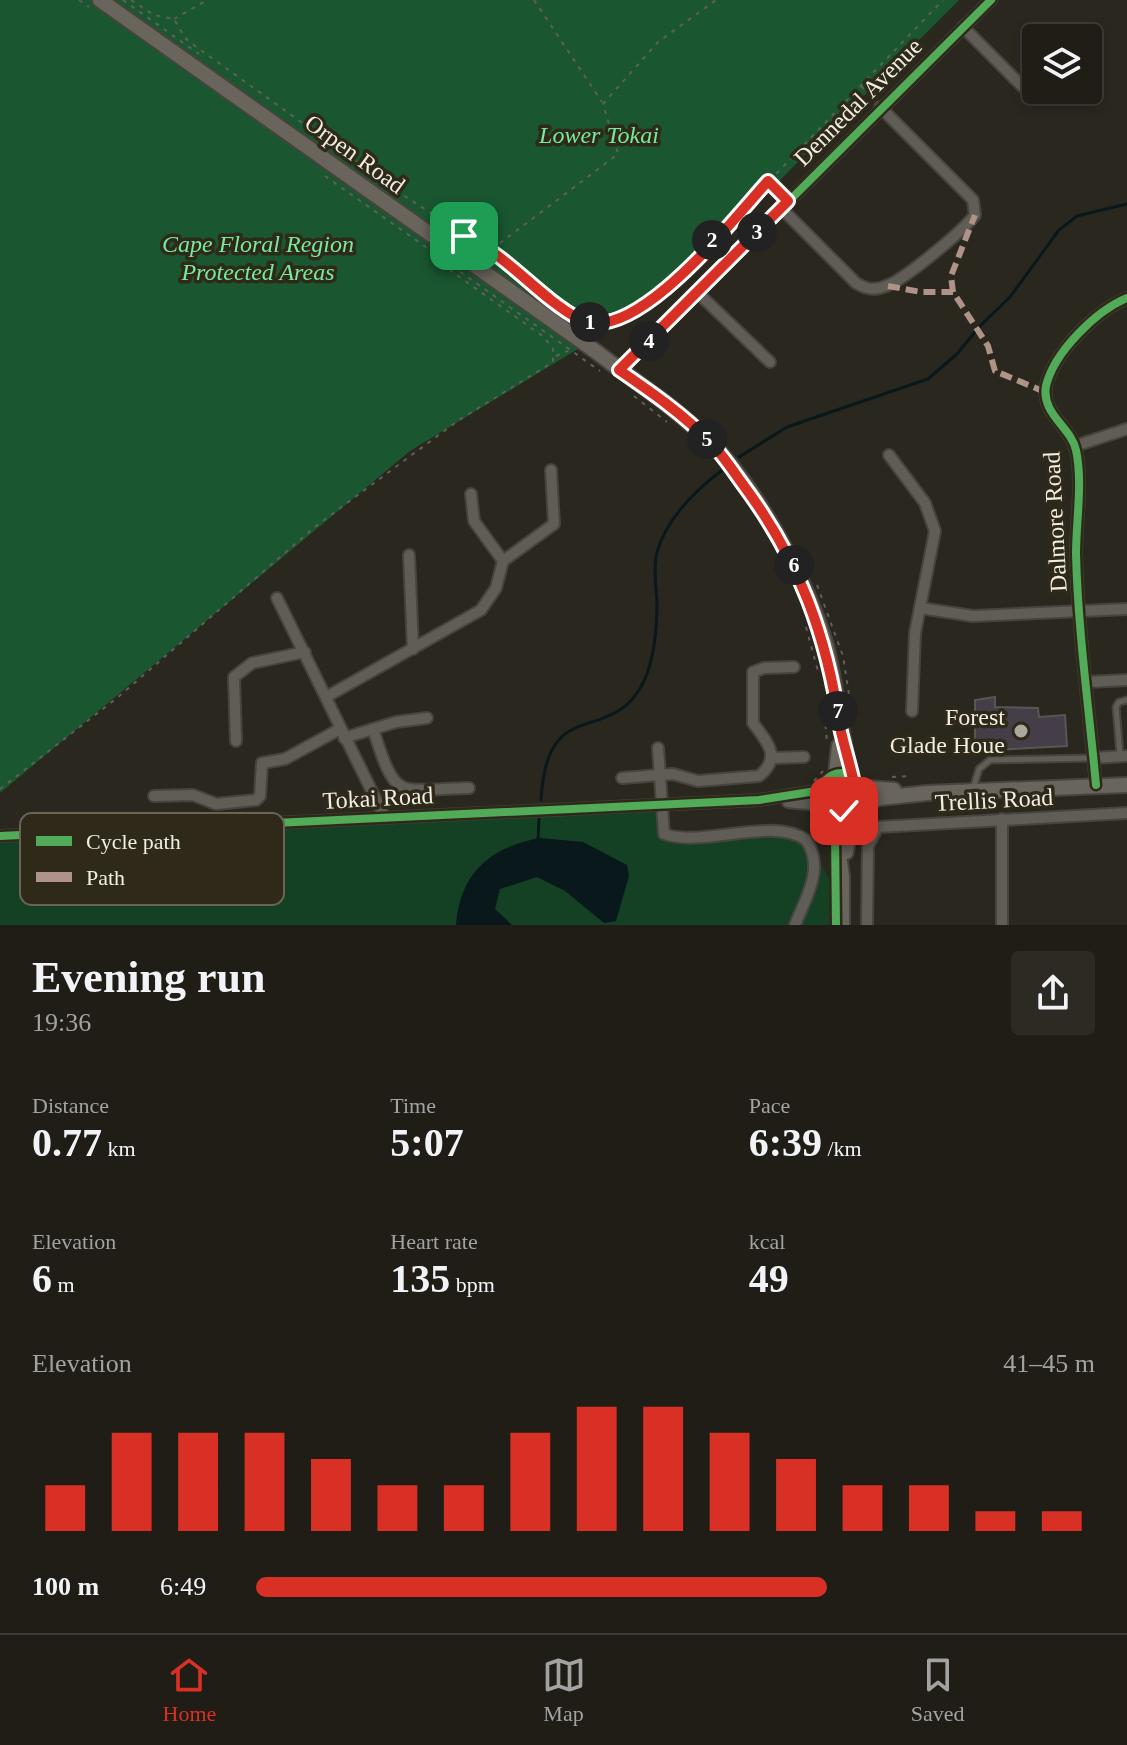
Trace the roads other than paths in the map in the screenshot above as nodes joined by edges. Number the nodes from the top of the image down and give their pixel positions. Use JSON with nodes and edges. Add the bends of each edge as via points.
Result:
{"nodes":[{"id":1,"x":100,"y":0,"type":"edge"},
{"id":2,"x":991,"y":0,"type":"edge"},
{"id":3,"x":963,"y":27,"type":"junction"},
{"id":4,"x":1022,"y":86,"type":"edge"},
{"id":5,"x":880,"y":107,"type":"junction"},
{"id":6,"x":785,"y":205,"type":"junction"},
{"id":7,"x":697,"y":292,"type":"junction"},
{"id":8,"x":1127,"y":298,"type":"edge"},
{"id":9,"x":770,"y":362,"type":"dead end"},
{"id":10,"x":614,"y":373,"type":"junction"},
{"id":11,"x":1127,"y":429,"type":"edge"},
{"id":12,"x":1075,"y":446,"type":"junction"},
{"id":13,"x":889,"y":455,"type":"dead end"},
{"id":14,"x":551,"y":470,"type":"dead end"},
{"id":15,"x":471,"y":494,"type":"dead end"},
{"id":16,"x":409,"y":555,"type":"dead end"},
{"id":17,"x":503,"y":561,"type":"junction"},
{"id":18,"x":277,"y":598,"type":"dead end"},
{"id":19,"x":920,"y":608,"type":"junction"},
{"id":20,"x":1127,"y":609,"type":"edge"},
{"id":21,"x":1079,"y":611,"type":"junction"},
{"id":22,"x":413,"y":649,"type":"junction"},
{"id":23,"x":305,"y":652,"type":"junction"},
{"id":24,"x":794,"y":667,"type":"dead end"},
{"id":25,"x":1127,"y":680,"type":"edge"},
{"id":26,"x":1087,"y":682,"type":"junction"},
{"id":27,"x":326,"y":697,"type":"junction"},
{"id":28,"x":1127,"y":700,"type":"edge"},
{"id":29,"x":912,"y":711,"type":"dead end"},
{"id":30,"x":427,"y":718,"type":"dead end"},
{"id":31,"x":840,"y":727,"type":"junction"},
{"id":32,"x":373,"y":729,"type":"junction"},
{"id":33,"x":342,"y":734,"type":"junction"},
{"id":34,"x":1124,"y":734,"type":"edge"},
{"id":35,"x":236,"y":741,"type":"dead end"},
{"id":36,"x":658,"y":748,"type":"dead end"},
{"id":37,"x":1124,"y":756,"type":"edge"},
{"id":38,"x":804,"y":757,"type":"dead end"},
{"id":39,"x":771,"y":758,"type":"junction"},
{"id":40,"x":1093,"y":758,"type":"junction"},
{"id":41,"x":659,"y":777,"type":"junction"},
{"id":42,"x":622,"y":778,"type":"dead end"},
{"id":43,"x":829,"y":781,"type":"junction"},
{"id":44,"x":854,"y":785,"type":"junction"},
{"id":45,"x":1096,"y":785,"type":"junction"},
{"id":46,"x":1127,"y":785,"type":"edge"},
{"id":47,"x":469,"y":788,"type":"dead end"},
{"id":48,"x":973,"y":790,"type":"junction"},
{"id":49,"x":927,"y":793,"type":"junction"},
{"id":50,"x":154,"y":796,"type":"dead end"},
{"id":51,"x":759,"y":800,"type":"junction"},
{"id":52,"x":659,"y":805,"type":"junction"},
{"id":53,"x":831,"y":807,"type":"junction"},
{"id":54,"x":853,"y":807,"type":"junction"},
{"id":55,"x":1127,"y":813,"type":"edge"},
{"id":56,"x":385,"y":818,"type":"junction"},
{"id":57,"x":1002,"y":819,"type":"junction"},
{"id":58,"x":284,"y":823,"type":"edge"},
{"id":59,"x":20,"y":835,"type":"edge"},
{"id":60,"x":0,"y":836,"type":"edge"},
{"id":61,"x":842,"y":876,"type":"junction"},
{"id":62,"x":795,"y":925,"type":"edge"},
{"id":63,"x":842,"y":925,"type":"edge"},
{"id":64,"x":867,"y":925,"type":"edge"},
{"id":65,"x":1002,"y":925,"type":"edge"}],
"edges":[{"from":1,"to":10,"type":"main road","name":"Orpen Road"},
{"from":2,"to":3,"type":"street","name":"Dennedal Avenue"},
{"from":3,"to":4,"type":"street"},
{"from":3,"to":5,"type":"street","name":"Dennedal Avenue"},
{"from":5,"to":6,"type":"street","name":"Dennedal Avenue"},
{"from":5,"to":6,"type":"street","via":[[973,200],[975,215],[965,228],[888,286],[870,290],[856,283]]},
{"from":6,"to":7,"type":"street","name":"Dennedal Avenue"},
{"from":7,"to":9,"type":"street"},
{"from":7,"to":10,"type":"street","name":"Dennedal Avenue"},
{"from":8,"to":12,"type":"street","name":"Dalmore Road","via":[[1095,319],[1050,375],[1045,392],[1049,406]]},
{"from":10,"to":31,"type":"main road","name":"Orpen Road","via":[[676,411],[710,441],[765,516],[816,616]]},
{"from":11,"to":12,"type":"street"},
{"from":12,"to":21,"type":"street","name":"Dalmore Road"},
{"from":13,"to":19,"type":"street","via":[[934,523]]},
{"from":14,"to":17,"type":"street","via":[[554,524]]},
{"from":15,"to":17,"type":"street","via":[[474,521]]},
{"from":16,"to":22,"type":"street"},
{"from":17,"to":22,"type":"street","via":[[496,588],[481,610]]},
{"from":18,"to":23,"type":"street"},
{"from":19,"to":21,"type":"street","via":[[961,615]]},
{"from":19,"to":29,"type":"street"},
{"from":20,"to":21,"type":"street"},
{"from":21,"to":26,"type":"street","name":"Dalmore Road"},
{"from":22,"to":27,"type":"street"},
{"from":23,"to":27,"type":"street"},
{"from":23,"to":35,"type":"street","via":[[252,663],[234,677]]},
{"from":24,"to":39,"type":"street","via":[[753,672],[753,723],[769,740]]},
{"from":25,"to":26,"type":"street"},
{"from":26,"to":40,"type":"street","name":"Dalmore Road"},
{"from":27,"to":33,"type":"street"},
{"from":28,"to":34,"type":"lane","via":[[1116,707]]},
{"from":30,"to":32,"type":"street"},
{"from":31,"to":43,"type":"main road","name":"Orpen Road"},
{"from":31,"to":44,"type":"main road","name":"Orpen Road"},
{"from":32,"to":33,"type":"street"},
{"from":32,"to":47,"type":"street","via":[[388,774],[398,786],[412,792]]},
{"from":33,"to":50,"type":"street","via":[[262,763],[256,800],[216,804],[193,795]]},
{"from":33,"to":56,"type":"street"},
{"from":34,"to":37,"type":"lane"},
{"from":36,"to":41,"type":"street"},
{"from":37,"to":40,"type":"street"},
{"from":38,"to":39,"type":"street"},
{"from":39,"to":41,"type":"street","via":[[754,778]]},
{"from":40,"to":45,"type":"street","name":"Dalmore Road"},
{"from":40,"to":48,"type":"lane","via":[[990,760],[979,769]]},
{"from":41,"to":42,"type":"street"},
{"from":41,"to":52,"type":"street"},
{"from":43,"to":44,"type":"main road"},
{"from":43,"to":51,"type":"street","name":"Tokai Road"},
{"from":43,"to":53,"type":"main road"},
{"from":44,"to":49,"type":"main road"},
{"from":44,"to":54,"type":"main road","via":[[858,798]]},
{"from":45,"to":46,"type":"main road"},
{"from":45,"to":48,"type":"main road"},
{"from":48,"to":49,"type":"main road"},
{"from":49,"to":54,"type":"main road"},
{"from":51,"to":52,"type":"street","name":"Tokai Road"},
{"from":51,"to":53,"type":"street","name":"Tokai Road"},
{"from":52,"to":56,"type":"street","name":"Tokai Road"},
{"from":52,"to":62,"type":"street","via":[[662,831],[669,836],[783,832],[806,840],[816,869]]},
{"from":53,"to":54,"type":"main road"},
{"from":53,"to":61,"type":"main road"},
{"from":54,"to":61,"type":"main road"},
{"from":55,"to":57,"type":"street","name":"Trellis Road"},
{"from":56,"to":58,"type":"street","name":"Tokai Road"},
{"from":57,"to":64,"type":"street","name":"Trellis Road","via":[[874,830],[869,839]]},
{"from":57,"to":65,"type":"street"},
{"from":59,"to":60,"type":"street","name":"Tokai Road"},
{"from":61,"to":63,"type":"main road"}]}
